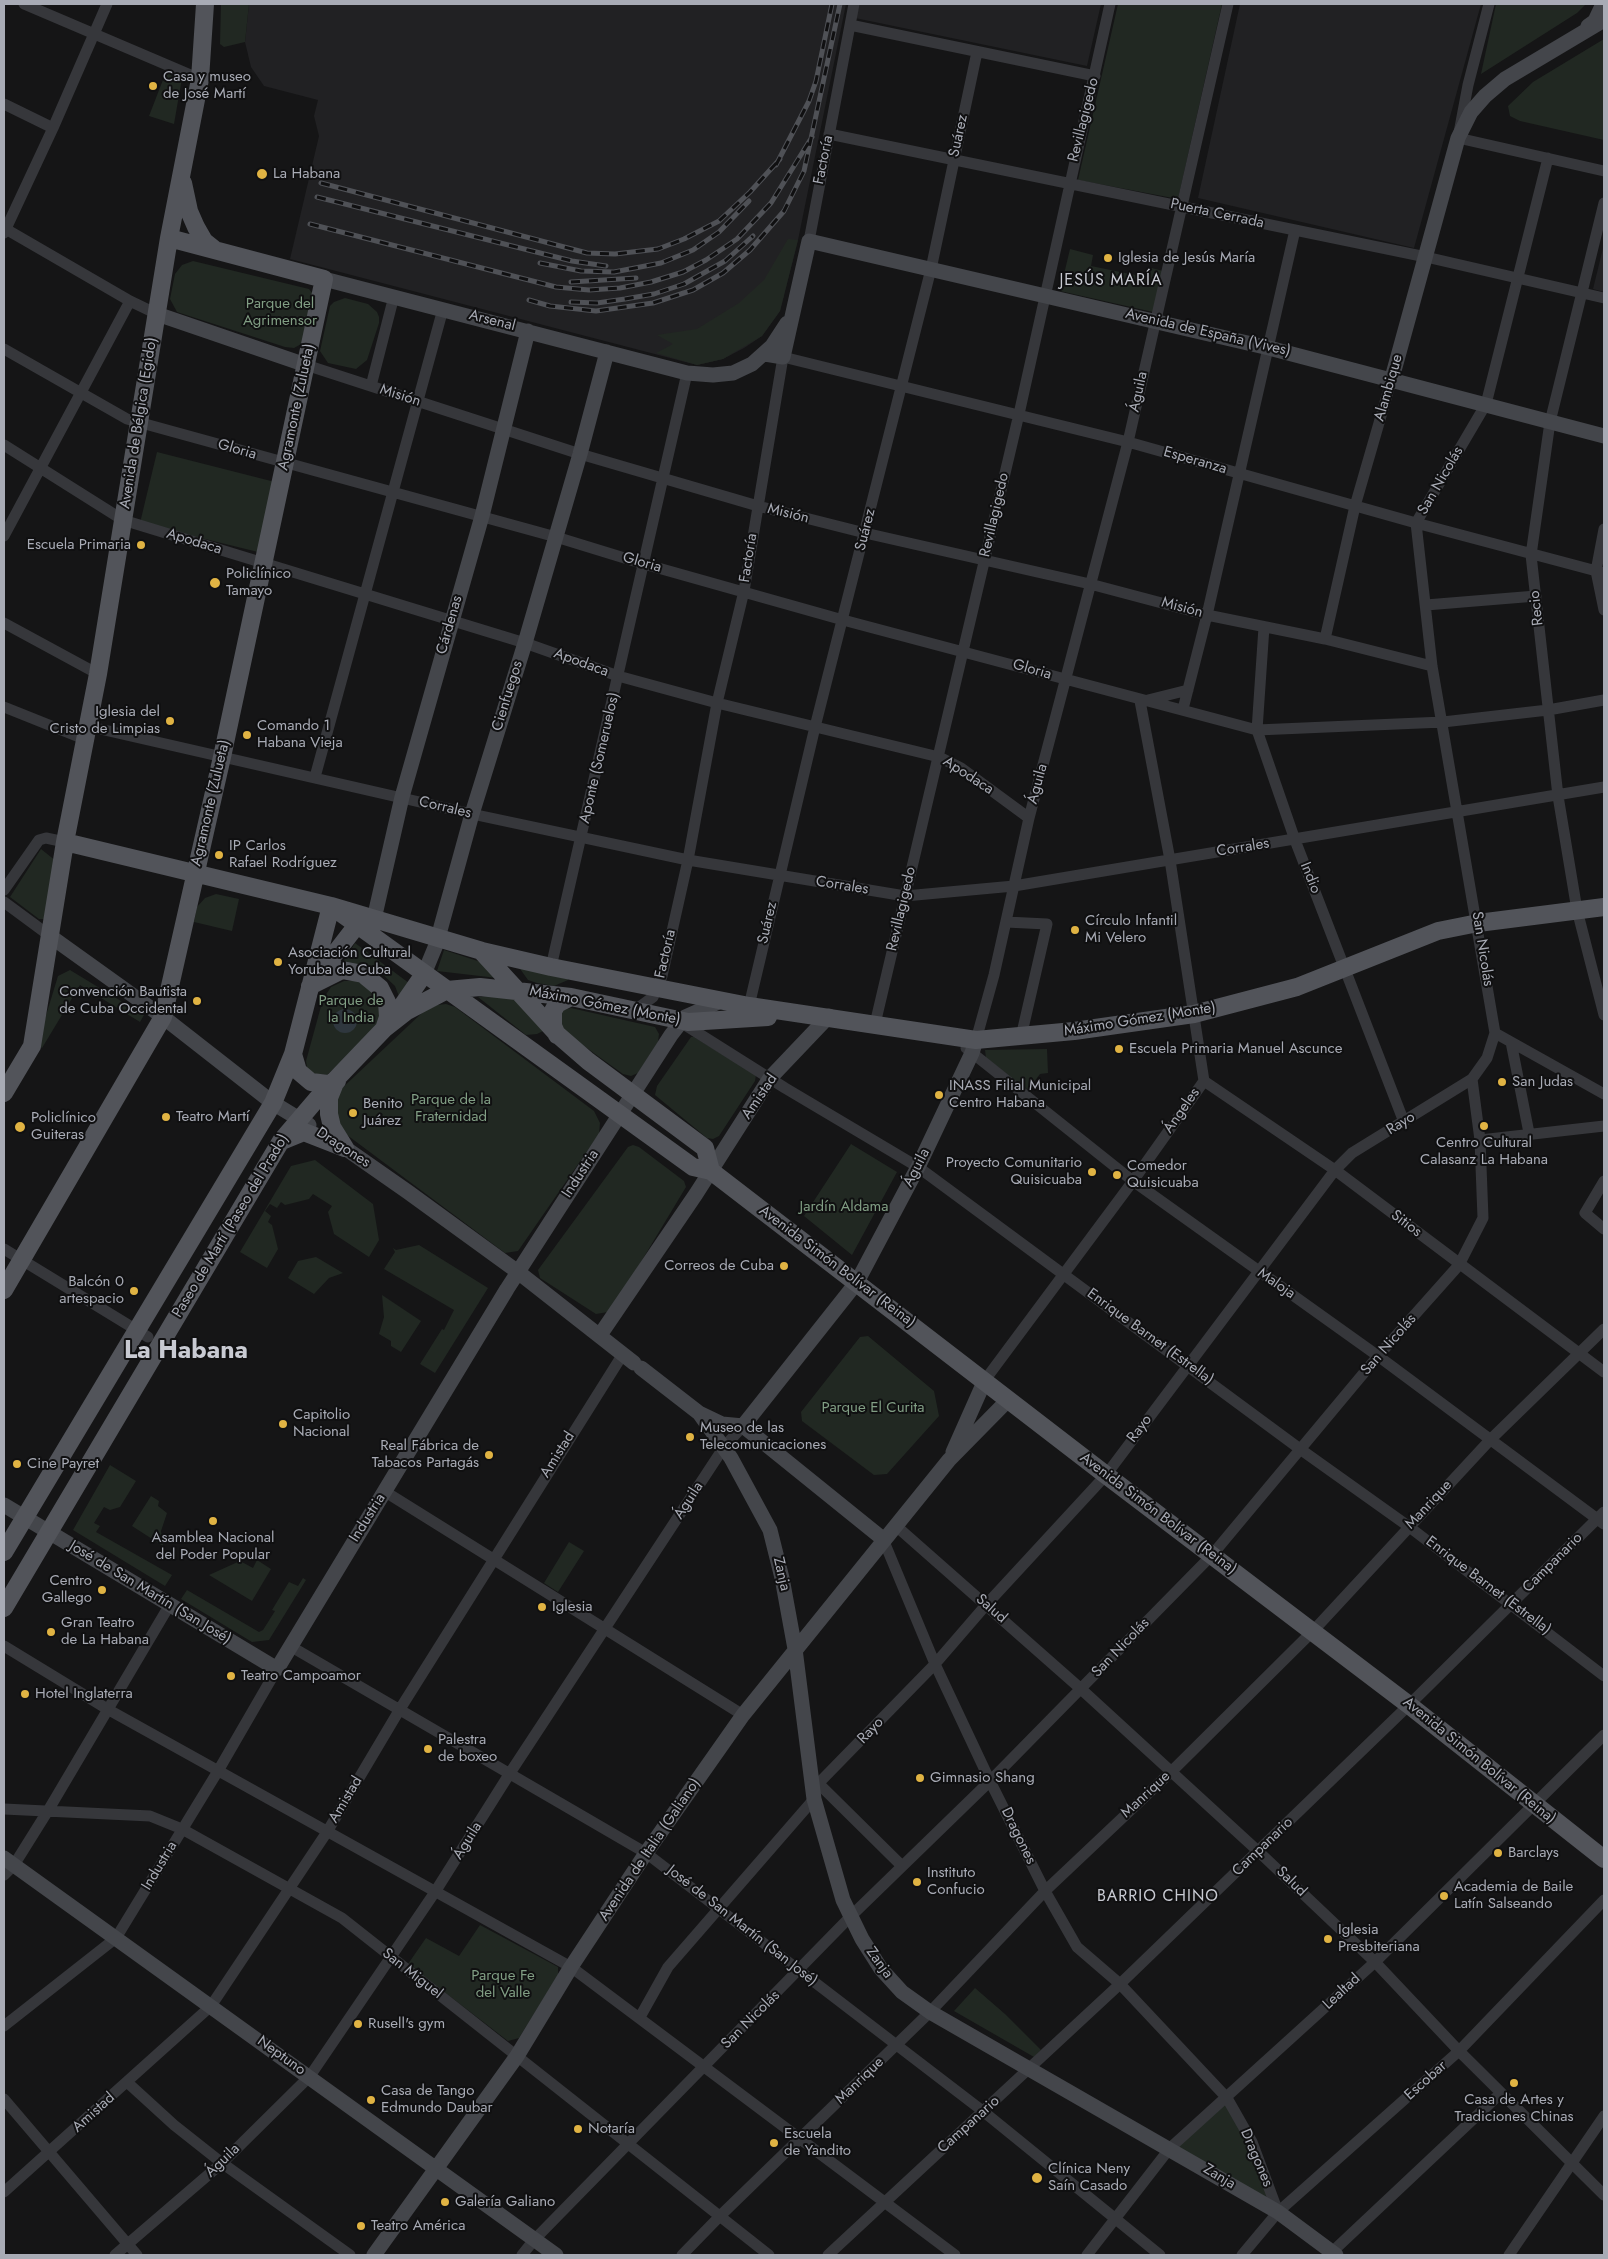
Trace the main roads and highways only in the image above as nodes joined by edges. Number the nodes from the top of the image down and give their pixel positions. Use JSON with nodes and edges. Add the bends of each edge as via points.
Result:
{"nodes":[{"id":1,"x":204,"y":4,"type":"edge"},
{"id":2,"x":182,"y":176,"type":"junction"},
{"id":3,"x":168,"y":238,"type":"junction"},
{"id":4,"x":214,"y":249,"type":"junction"},
{"id":5,"x":324,"y":279,"type":"joint"},
{"id":6,"x":65,"y":842,"type":"junction"},
{"id":7,"x":194,"y":875,"type":"junction"},
{"id":8,"x":217,"y":880,"type":"junction"},
{"id":9,"x":190,"y":896,"type":"junction"},
{"id":10,"x":331,"y":906,"type":"junction"},
{"id":11,"x":1604,"y":907,"type":"edge"},
{"id":12,"x":365,"y":922,"type":"junction"},
{"id":13,"x":482,"y":951,"type":"junction"},
{"id":14,"x":424,"y":974,"type":"junction"},
{"id":15,"x":310,"y":986,"type":"junction"},
{"id":16,"x":447,"y":990,"type":"junction"},
{"id":17,"x":517,"y":990,"type":"junction"},
{"id":18,"x":571,"y":997,"type":"junction"},
{"id":19,"x":821,"y":1016,"type":"junction"},
{"id":20,"x":384,"y":1029,"type":"junction"},
{"id":21,"x":558,"y":1035,"type":"junction"},
{"id":22,"x":293,"y":1054,"type":"junction"},
{"id":23,"x":336,"y":1081,"type":"junction"},
{"id":24,"x":4,"y":1093,"type":"edge"},
{"id":25,"x":282,"y":1141,"type":"junction"},
{"id":26,"x":711,"y":1171,"type":"junction"},
{"id":27,"x":4,"y":1290,"type":"edge"},
{"id":28,"x":156,"y":1300,"type":"junction"},
{"id":29,"x":178,"y":1313,"type":"junction"},
{"id":30,"x":142,"y":1340,"type":"junction"},
{"id":31,"x":14,"y":1511,"type":"edge"},
{"id":32,"x":6,"y":1542,"type":"edge"},
{"id":33,"x":4,"y":1608,"type":"edge"},
{"id":34,"x":1604,"y":1860,"type":"edge"}],
"edges":[{"from":1,"to":2,"type":"main road","name":"Avenida de Bélgica (Egido)","via":[[200,79]]},
{"from":2,"to":3,"type":"main road","name":"Avenida de Bélgica (Egido)"},
{"from":2,"to":4,"type":"main road","via":[[189,211],[204,241]]},
{"from":3,"to":4,"type":"main road","name":"Arsenal"},
{"from":3,"to":6,"type":"main road","name":"Avenida de Bélgica (Egido)","via":[[98,674]]},
{"from":4,"to":5,"type":"main road","name":"Arsenal"},
{"from":5,"to":7,"type":"main road","name":"Agramonte (Zulueta)"},
{"from":6,"to":7,"type":"main road","name":"Máximo Gómez (Monte)"},
{"from":6,"to":24,"type":"main road","name":"Avenida de Bélgica (Egido)","via":[[32,1046]]},
{"from":7,"to":8,"type":"main road","name":"Máximo Gómez (Monte)"},
{"from":7,"to":9,"type":"main road","name":"Agramonte (Zulueta)"},
{"from":8,"to":9,"type":"main road"},
{"from":8,"to":10,"type":"main road","name":"Máximo Gómez (Monte)"},
{"from":9,"to":27,"type":"main road","name":"Agramonte (Zulueta)","via":[[163,1017]]},
{"from":10,"to":12,"type":"main road","name":"Máximo Gómez (Monte)"},
{"from":10,"to":15,"type":"main road"},
{"from":11,"to":19,"type":"main road","name":"Máximo Gómez (Monte)","via":[[1438,931],[1274,994],[1194,1014],[974,1046],[953,1038]]},
{"from":12,"to":13,"type":"main road","name":"Máximo Gómez (Monte)"},
{"from":12,"to":14,"type":"main road","name":"Máximo Gómez (Monte)"},
{"from":12,"to":15,"type":"main road","name":"Paseo de Martí (Paseo del Prado)"},
{"from":13,"to":17,"type":"main road"},
{"from":13,"to":19,"type":"main road","name":"Máximo Gómez (Monte)","via":[[721,1001]]},
{"from":14,"to":16,"type":"main road","name":"Máximo Gómez (Monte)"},
{"from":14,"to":20,"type":"main road","name":"Cienfuegos"},
{"from":15,"to":20,"type":"main road","via":[[342,970],[363,974],[380,988],[387,1002],[388,1017]]},
{"from":15,"to":22,"type":"main road","name":"Paseo de Martí (Paseo del Prado)"},
{"from":16,"to":17,"type":"main road","name":"Máximo Gómez (Monte)","via":[[468,987]]},
{"from":16,"to":20,"type":"main road","name":"Paseo de Martí (Paseo del Prado)","via":[[422,1002]]},
{"from":16,"to":26,"type":"main road","name":"Avenida Simón Bolívar (Reina)","via":[[693,1167]]},
{"from":17,"to":18,"type":"main road","name":"Máximo Gómez (Monte)"},
{"from":17,"to":21,"type":"main road"},
{"from":18,"to":19,"type":"main road","name":"Máximo Gómez (Monte)","via":[[680,1021]]},
{"from":18,"to":21,"type":"main road","via":[[557,1004],[553,1011],[553,1026]]},
{"from":20,"to":23,"type":"main road","name":"Paseo de Martí (Paseo del Prado)"},
{"from":21,"to":26,"type":"main road","via":[[705,1148]]},
{"from":22,"to":23,"type":"main road","via":[[298,1071],[311,1082],[328,1084]]},
{"from":22,"to":28,"type":"main road","name":"Paseo de Martí (Paseo del Prado)","via":[[273,1103]]},
{"from":23,"to":25,"type":"main road","name":"Paseo de Martí (Paseo del Prado)","via":[[298,1119]]},
{"from":23,"to":25,"type":"main road","via":[[329,1098],[329,1114],[332,1127],[345,1148],[304,1132]]},
{"from":25,"to":29,"type":"main road","name":"Paseo de Martí (Paseo del Prado)"},
{"from":26,"to":34,"type":"main road","name":"Avenida Simón Bolívar (Reina)","via":[[1409,1705]]},
{"from":28,"to":29,"type":"main road","via":[[155,1308],[160,1315],[167,1318]]},
{"from":28,"to":30,"type":"main road","name":"Paseo de Martí (Paseo del Prado)"},
{"from":29,"to":30,"type":"main road","name":"Paseo de Martí (Paseo del Prado)"},
{"from":30,"to":31,"type":"main road","name":"Paseo de Martí (Paseo del Prado)"},
{"from":30,"to":33,"type":"main road","name":"Paseo de Martí (Paseo del Prado)","via":[[49,1532]]},
{"from":31,"to":32,"type":"main road","name":"Paseo de Martí (Paseo del Prado)"}]}
